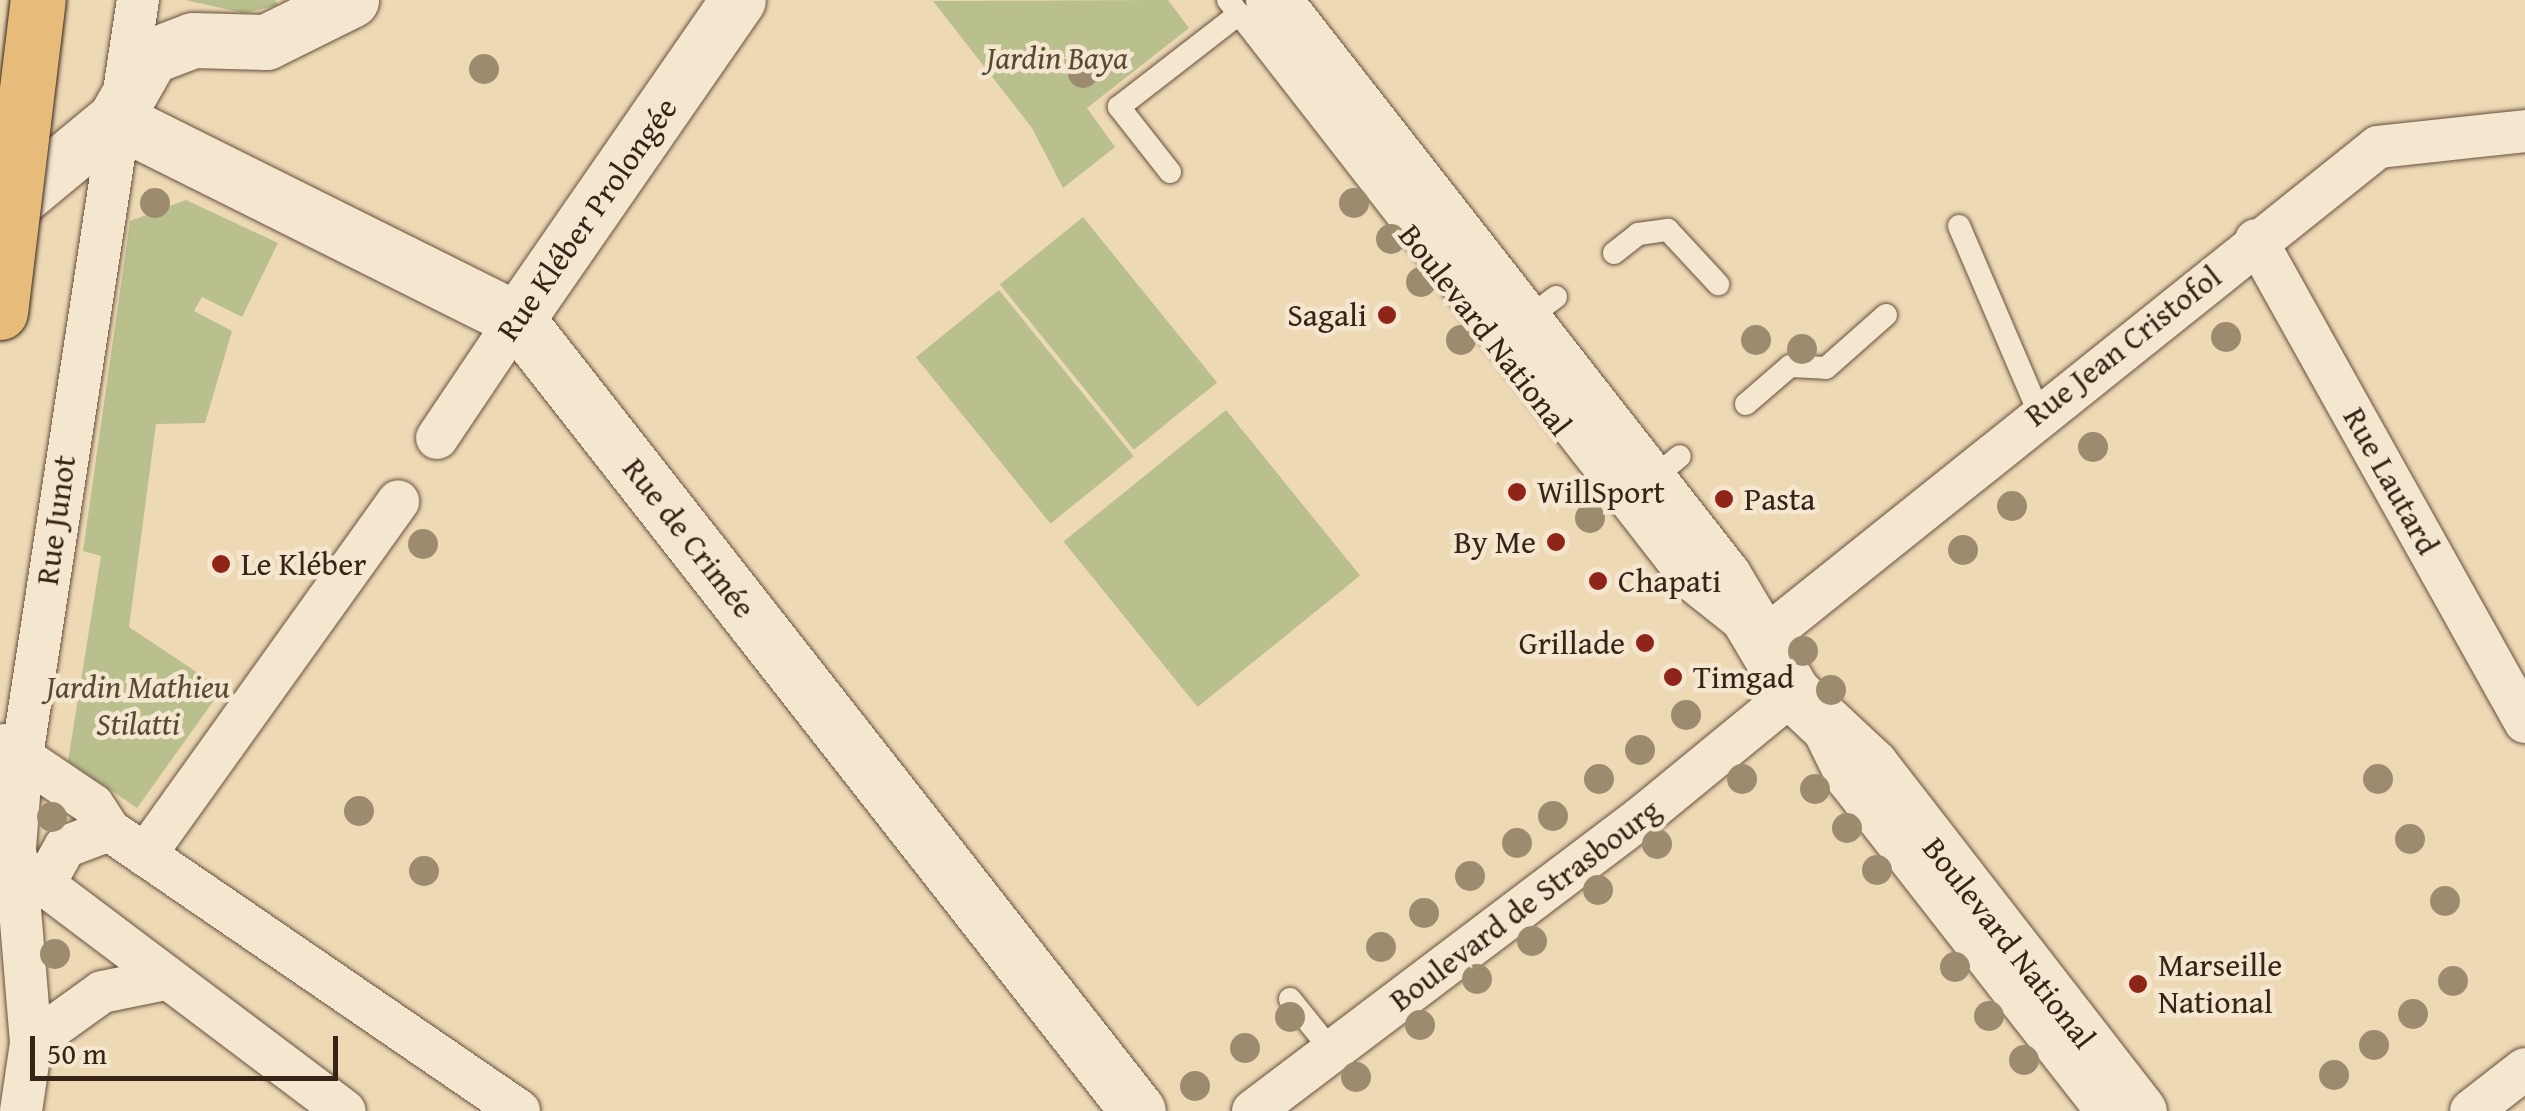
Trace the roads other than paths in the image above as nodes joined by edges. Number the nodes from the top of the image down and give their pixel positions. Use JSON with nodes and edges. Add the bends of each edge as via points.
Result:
{"nodes":[{"id":1,"x":38,"y":0,"type":"edge"},
{"id":2,"x":138,"y":0,"type":"edge"},
{"id":3,"x":351,"y":0,"type":"edge"},
{"id":4,"x":738,"y":0,"type":"edge"},
{"id":5,"x":1247,"y":5,"type":"edge"},
{"id":6,"x":115,"y":119,"type":"junction"},
{"id":7,"x":2525,"y":131,"type":"edge"},
{"id":8,"x":1170,"y":172,"type":"dead end"},
{"id":9,"x":0,"y":214,"type":"edge"},
{"id":10,"x":1958,"y":226,"type":"dead end"},
{"id":11,"x":2256,"y":240,"type":"junction"},
{"id":12,"x":1614,"y":253,"type":"dead end"},
{"id":13,"x":1718,"y":284,"type":"dead end"},
{"id":14,"x":0,"y":312,"type":"edge"},
{"id":15,"x":1886,"y":315,"type":"dead end"},
{"id":16,"x":517,"y":319,"type":"junction"},
{"id":17,"x":1746,"y":404,"type":"dead end"},
{"id":18,"x":2039,"y":412,"type":"junction"},
{"id":19,"x":436,"y":438,"type":"dead end"},
{"id":20,"x":398,"y":501,"type":"dead end"},
{"id":21,"x":1758,"y":643,"type":"junction"},
{"id":22,"x":1793,"y":693,"type":"junction"},
{"id":23,"x":2525,"y":722,"type":"edge"},
{"id":24,"x":11,"y":749,"type":"edge"},
{"id":25,"x":109,"y":830,"type":"junction"},
{"id":26,"x":145,"y":855,"type":"junction"},
{"id":27,"x":30,"y":876,"type":"junction"},
{"id":28,"x":166,"y":979,"type":"junction"},
{"id":29,"x":1290,"y":998,"type":"dead end"},
{"id":30,"x":30,"y":1044,"type":"junction"},
{"id":31,"x":1332,"y":1051,"type":"junction"},
{"id":32,"x":2525,"y":1069,"type":"edge"},
{"id":33,"x":21,"y":1111,"type":"edge"},
{"id":34,"x":345,"y":1111,"type":"edge"},
{"id":35,"x":519,"y":1111,"type":"edge"},
{"id":36,"x":1138,"y":1111,"type":"edge"},
{"id":37,"x":1253,"y":1111,"type":"edge"},
{"id":38,"x":2094,"y":1111,"type":"edge"},
{"id":39,"x":2140,"y":1111,"type":"edge"},
{"id":40,"x":2471,"y":1111,"type":"edge"}],
"edges":[{"from":1,"to":14,"type":"highway","bridge":true},
{"from":2,"to":6,"type":"street","name":"Rue Junot"},
{"from":3,"to":6,"type":"street","via":[[266,42],[172,45],[151,56]]},
{"from":4,"to":16,"type":"street","name":"Rue Kléber Prolongée"},
{"from":5,"to":8,"type":"lane","via":[[1119,107]]},
{"from":5,"to":21,"type":"lane","name":"Boulevard National","via":[[1686,588]]},
{"from":5,"to":21,"type":"street","name":"Boulevard National","via":[[1540,309],[1664,469]]},
{"from":6,"to":9,"type":"street"},
{"from":6,"to":16,"type":"street","name":"Rue de Crimée"},
{"from":6,"to":24,"type":"street","name":"Rue Junot"},
{"from":7,"to":11,"type":"street","name":"Rue Jean Cristofol","via":[[2378,146]]},
{"from":10,"to":18,"type":"lane"},
{"from":11,"to":18,"type":"street","name":"Rue Jean Cristofol"},
{"from":11,"to":23,"type":"street","name":"Rue Lautard"},
{"from":12,"to":13,"type":"lane","via":[[1638,234],[1668,230]]},
{"from":15,"to":17,"type":"lane","via":[[1826,368],[1790,366]]},
{"from":16,"to":19,"type":"street","name":"Rue Kléber Prolongée"},
{"from":16,"to":36,"type":"street","name":"Rue de Crimée"},
{"from":18,"to":21,"type":"street","name":"Rue Jean Cristofol"},
{"from":20,"to":26,"type":"street"},
{"from":21,"to":22,"type":"street","name":"Boulevard National"},
{"from":22,"to":31,"type":"street","name":"Boulevard de Strasbourg"},
{"from":22,"to":38,"type":"lane","name":"Boulevard National","via":[[1840,786]]},
{"from":22,"to":39,"type":"street","name":"Boulevard National","via":[[1871,766]]},
{"from":24,"to":25,"type":"street","via":[[93,804]]},
{"from":24,"to":27,"type":"street","name":"Rue Junot"},
{"from":25,"to":26,"type":"street"},
{"from":25,"to":27,"type":"street","via":[[65,847]]},
{"from":26,"to":35,"type":"street"},
{"from":27,"to":28,"type":"street"},
{"from":27,"to":30,"type":"street","name":"Rue Junot"},
{"from":28,"to":30,"type":"street","via":[[102,992],[72,1007]]},
{"from":28,"to":34,"type":"street"},
{"from":29,"to":31,"type":"lane"},
{"from":30,"to":33,"type":"street","name":"Rue Junot"},
{"from":31,"to":37,"type":"street","name":"Boulevard de Strasbourg"},
{"from":32,"to":40,"type":"street"}]}
